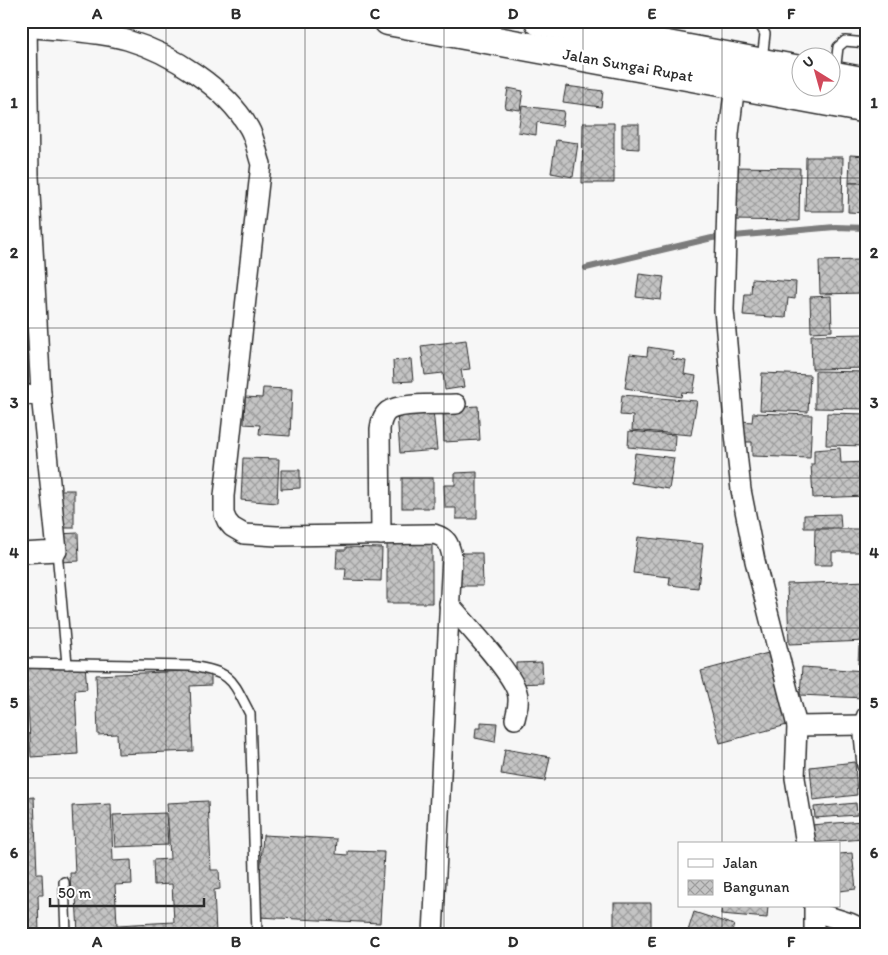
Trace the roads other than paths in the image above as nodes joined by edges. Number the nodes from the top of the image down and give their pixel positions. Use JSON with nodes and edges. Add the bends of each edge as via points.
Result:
{"nodes":[{"id":1,"x":388,"y":21,"type":"edge"},
{"id":2,"x":539,"y":21,"type":"edge"},
{"id":3,"x":749,"y":21,"type":"edge"},
{"id":4,"x":28,"y":24,"type":"edge"},
{"id":5,"x":867,"y":29,"type":"edge"},
{"id":6,"x":866,"y":43,"type":"edge"},
{"id":7,"x":838,"y":48,"type":"edge"},
{"id":8,"x":762,"y":63,"type":"junction"},
{"id":9,"x":790,"y":68,"type":"edge"},
{"id":10,"x":840,"y":77,"type":"edge"},
{"id":11,"x":867,"y":82,"type":"edge"},
{"id":12,"x":735,"y":84,"type":"junction"},
{"id":13,"x":867,"y":109,"type":"edge"},
{"id":14,"x":41,"y":394,"type":"junction"},
{"id":15,"x":21,"y":396,"type":"edge"},
{"id":16,"x":456,"y":404,"type":"dead end"},
{"id":17,"x":380,"y":535,"type":"junction"},
{"id":18,"x":56,"y":551,"type":"junction"},
{"id":19,"x":21,"y":554,"type":"edge"},
{"id":20,"x":449,"y":604,"type":"junction"},
{"id":21,"x":21,"y":663,"type":"edge"},
{"id":22,"x":67,"y":664,"type":"junction"},
{"id":23,"x":515,"y":719,"type":"dead end"},
{"id":24,"x":865,"y":720,"type":"edge"},
{"id":25,"x":796,"y":726,"type":"junction"},
{"id":26,"x":867,"y":766,"type":"edge"},
{"id":27,"x":806,"y":842,"type":"edge"},
{"id":28,"x":64,"y":882,"type":"dead end"},
{"id":29,"x":815,"y":909,"type":"edge"},
{"id":30,"x":867,"y":931,"type":"edge"},
{"id":31,"x":66,"y":934,"type":"edge"},
{"id":32,"x":257,"y":934,"type":"edge"},
{"id":33,"x":433,"y":934,"type":"edge"},
{"id":34,"x":814,"y":934,"type":"edge"}],
"edges":[{"from":1,"to":12,"type":"main road","name":"Jalan Sungai Rupat"},
{"from":2,"to":8,"type":"main road","name":"Jalan Sungai Rupat"},
{"from":3,"to":8,"type":"lane","via":[[760,25],[766,34]]},
{"from":4,"to":14,"type":"street","via":[[29,176]]},
{"from":4,"to":17,"type":"street","via":[[128,40],[177,62],[223,93],[250,129],[261,164],[224,514],[232,527],[244,534]]},
{"from":5,"to":6,"type":"lane"},
{"from":6,"to":7,"type":"lane","via":[[844,41]]},
{"from":8,"to":9,"type":"main road","name":"Jalan Sungai Rupat"},
{"from":10,"to":11,"type":"main road"},
{"from":12,"to":13,"type":"main road","name":"Jalan Sungai Rupat"},
{"from":12,"to":25,"type":"street","via":[[729,134],[724,310],[741,490]]},
{"from":14,"to":15,"type":"street"},
{"from":14,"to":18,"type":"street"},
{"from":16,"to":17,"type":"street","via":[[400,407],[389,410],[382,418]]},
{"from":17,"to":20,"type":"street","via":[[434,534],[445,538],[452,556]]},
{"from":18,"to":19,"type":"street"},
{"from":18,"to":22,"type":"lane"},
{"from":20,"to":23,"type":"street","via":[[508,676],[518,693]]},
{"from":20,"to":33,"type":"street"},
{"from":21,"to":22,"type":"lane"},
{"from":22,"to":32,"type":"lane","via":[[191,666],[219,671],[234,683],[250,714]]},
{"from":24,"to":25,"type":"street"},
{"from":24,"to":26,"type":"street"},
{"from":25,"to":27,"type":"street","via":[[795,778]]},
{"from":28,"to":31,"type":"lane"},
{"from":29,"to":30,"type":"street"},
{"from":29,"to":34,"type":"street"}]}
